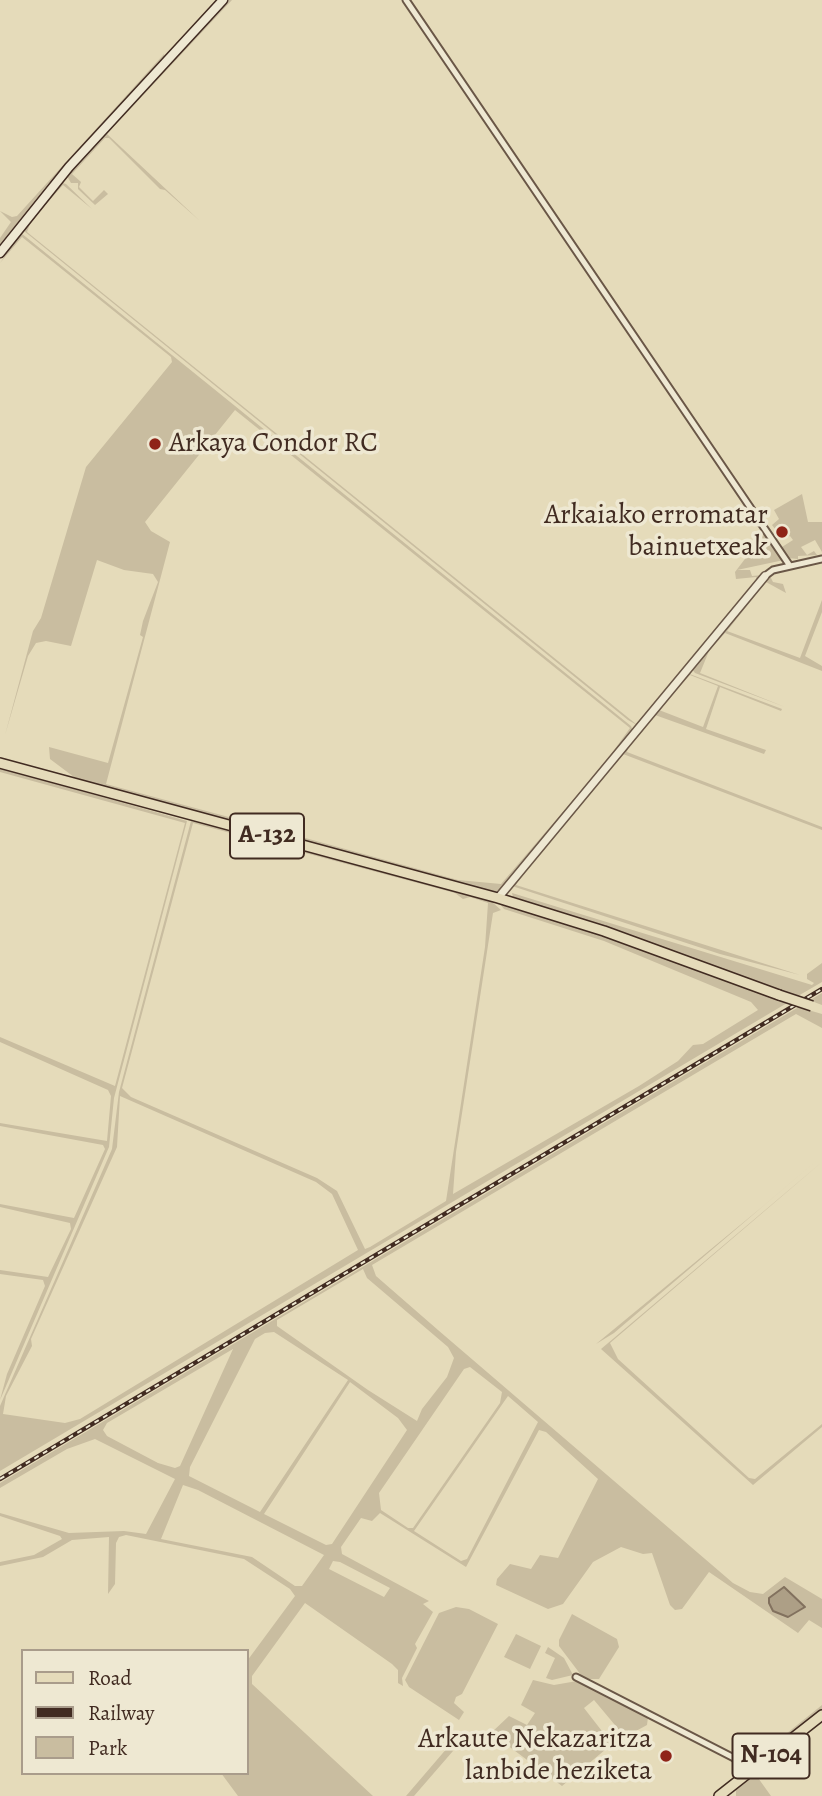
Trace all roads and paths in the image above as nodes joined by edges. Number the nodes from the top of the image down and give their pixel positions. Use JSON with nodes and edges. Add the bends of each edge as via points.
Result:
{"nodes":[{"id":1,"x":223,"y":0,"type":"edge"},
{"id":2,"x":406,"y":0,"type":"edge"},
{"id":3,"x":0,"y":253,"type":"edge"},
{"id":4,"x":822,"y":559,"type":"edge"},
{"id":5,"x":790,"y":566,"type":"junction"},
{"id":6,"x":765,"y":576,"type":"joint"},
{"id":7,"x":0,"y":763,"type":"edge"},
{"id":8,"x":498,"y":898,"type":"junction"},
{"id":9,"x":817,"y":1008,"type":"edge"},
{"id":10,"x":576,"y":1677,"type":"dead end"},
{"id":11,"x":822,"y":1716,"type":"edge"},
{"id":12,"x":749,"y":1773,"type":"junction"},
{"id":13,"x":719,"y":1796,"type":"edge"}],
"edges":[{"from":1,"to":3,"type":"main road","via":[[69,167]]},
{"from":2,"to":5,"type":"street"},
{"from":4,"to":5,"type":"street"},
{"from":5,"to":6,"type":"street"},
{"from":6,"to":8,"type":"street"},
{"from":7,"to":8,"type":"main road","number":"A-132"},
{"from":8,"to":9,"type":"main road","number":"A-132","bridge":true},
{"from":10,"to":12,"type":"street","via":[[734,1758]]},
{"from":11,"to":12,"type":"main road","number":"N-104"},
{"from":12,"to":13,"type":"main road","number":"N-104"}]}
